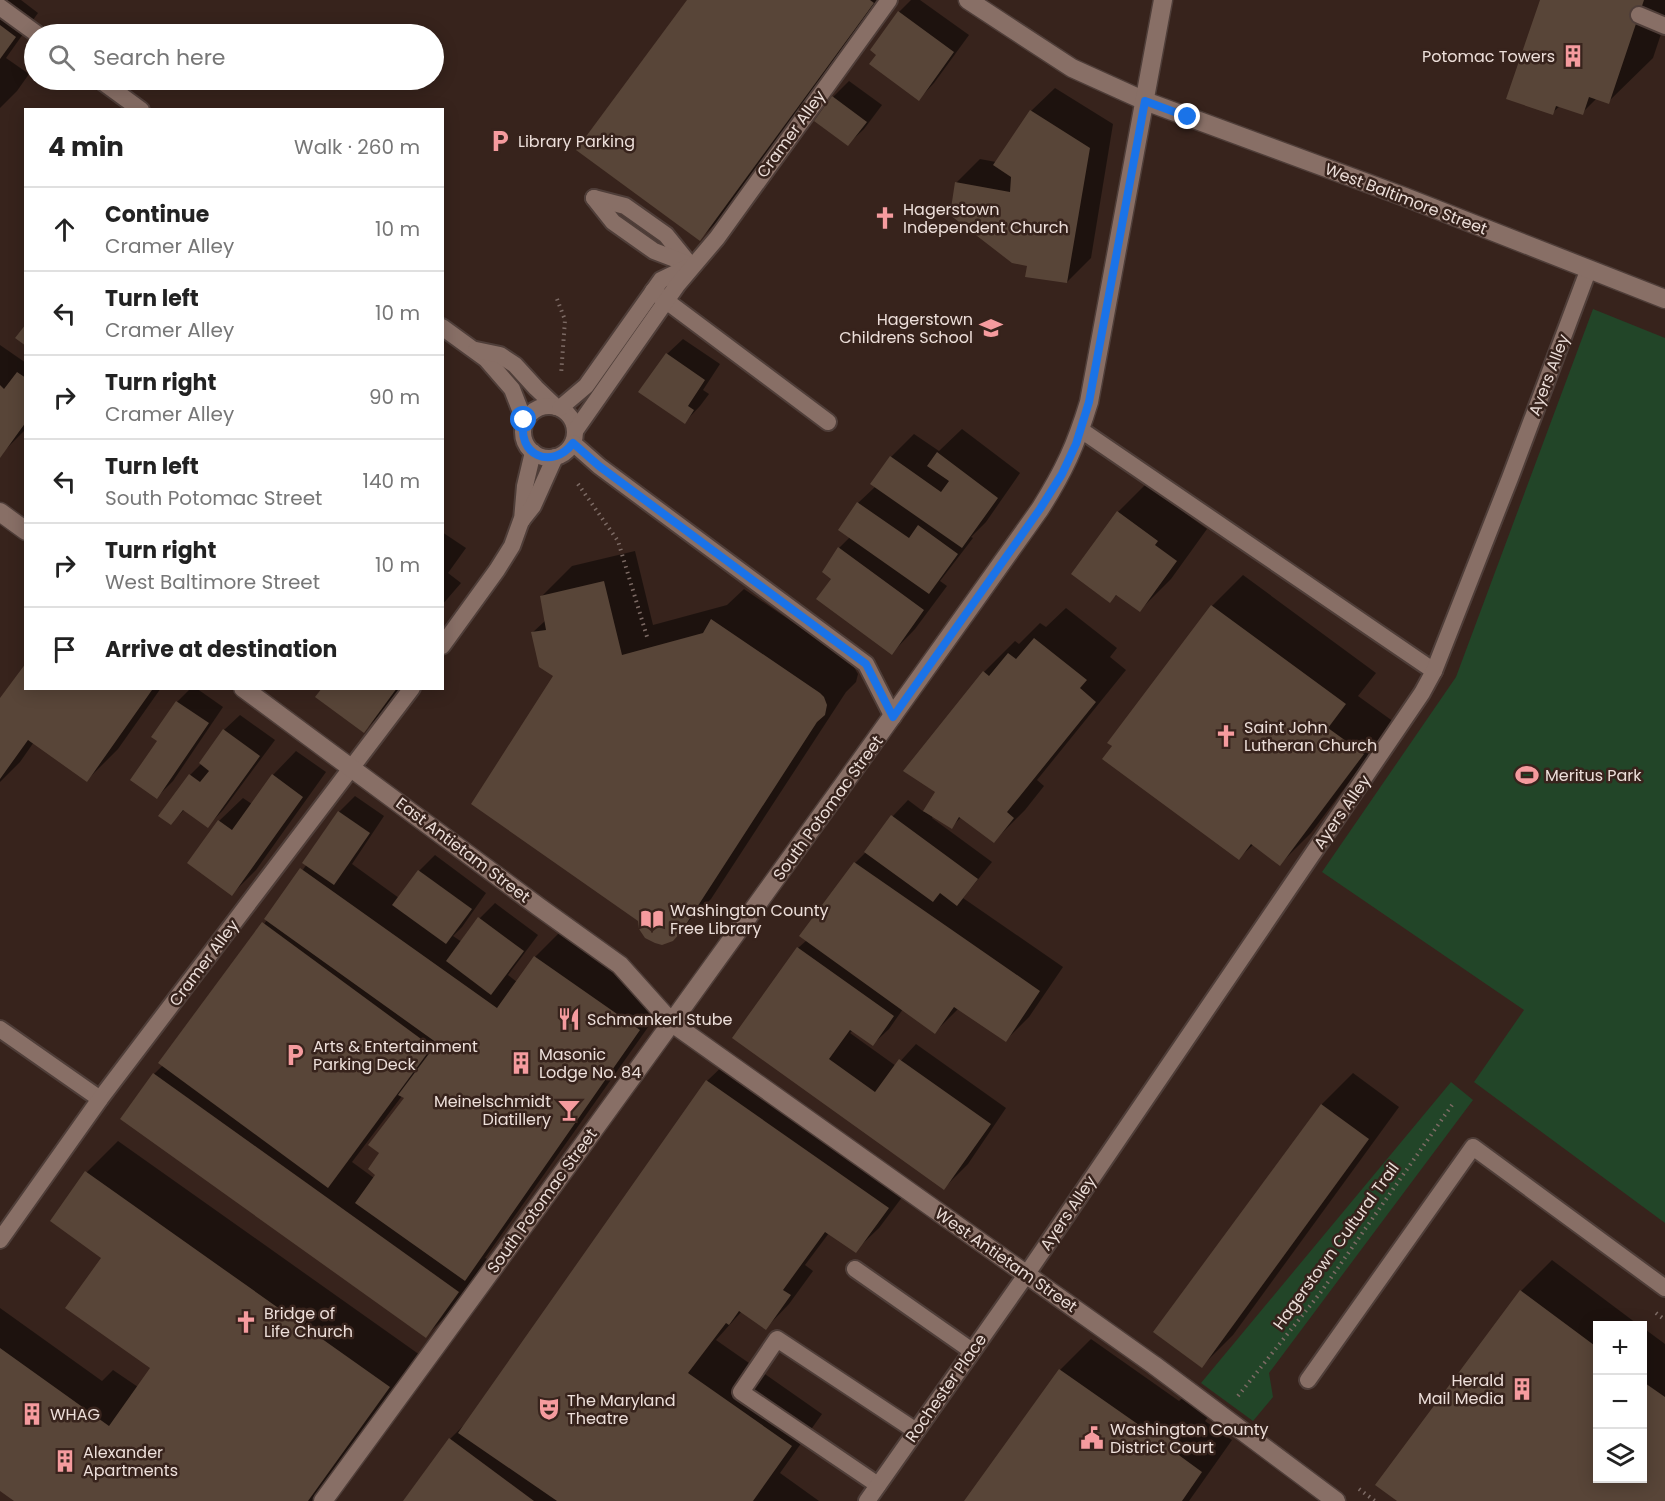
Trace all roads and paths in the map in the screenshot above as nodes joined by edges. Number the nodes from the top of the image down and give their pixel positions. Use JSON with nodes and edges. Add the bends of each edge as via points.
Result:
{"nodes":[{"id":1,"x":889,"y":0,"type":"edge"},
{"id":2,"x":968,"y":0,"type":"edge"},
{"id":3,"x":1163,"y":0,"type":"edge"},
{"id":4,"x":0,"y":8,"type":"edge"},
{"id":5,"x":1639,"y":15,"type":"dead end"},
{"id":6,"x":24,"y":24,"type":"edge"},
{"id":7,"x":1665,"y":26,"type":"edge"},
{"id":8,"x":114,"y":90,"type":"edge"},
{"id":9,"x":1145,"y":101,"type":"junction"},
{"id":10,"x":138,"y":108,"type":"edge"},
{"id":11,"x":691,"y":266,"type":"junction"},
{"id":12,"x":1588,"y":271,"type":"junction"},
{"id":13,"x":660,"y":295,"type":"junction"},
{"id":14,"x":556,"y":299,"type":"dead end"},
{"id":15,"x":1665,"y":299,"type":"edge"},
{"id":16,"x":444,"y":328,"type":"edge"},
{"id":17,"x":475,"y":350,"type":"junction"},
{"id":18,"x":560,"y":379,"type":"dead end"},
{"id":19,"x":558,"y":407,"type":"junction"},
{"id":20,"x":524,"y":420,"type":"junction"},
{"id":21,"x":828,"y":422,"type":"dead end"},
{"id":22,"x":1081,"y":430,"type":"junction"},
{"id":23,"x":574,"y":437,"type":"junction"},
{"id":24,"x":533,"y":452,"type":"junction"},
{"id":25,"x":555,"y":457,"type":"junction"},
{"id":26,"x":574,"y":477,"type":"dead end"},
{"id":27,"x":0,"y":512,"type":"edge"},
{"id":28,"x":521,"y":521,"type":"junction"},
{"id":29,"x":24,"y":530,"type":"edge"},
{"id":30,"x":648,"y":640,"type":"dead end"},
{"id":31,"x":444,"y":643,"type":"edge"},
{"id":32,"x":1434,"y":671,"type":"junction"},
{"id":33,"x":246,"y":690,"type":"edge"},
{"id":34,"x":411,"y":690,"type":"edge"},
{"id":35,"x":893,"y":717,"type":"junction"},
{"id":36,"x":353,"y":768,"type":"junction"},
{"id":37,"x":672,"y":1023,"type":"junction"},
{"id":38,"x":0,"y":1029,"type":"edge"},
{"id":39,"x":100,"y":1099,"type":"junction"},
{"id":40,"x":1452,"y":1105,"type":"dead end"},
{"id":41,"x":0,"y":1240,"type":"edge"},
{"id":42,"x":855,"y":1269,"type":"dead end"},
{"id":43,"x":1026,"y":1275,"type":"junction"},
{"id":44,"x":1665,"y":1288,"type":"edge"},
{"id":45,"x":972,"y":1351,"type":"junction"},
{"id":46,"x":1308,"y":1380,"type":"dead end"},
{"id":47,"x":1236,"y":1398,"type":"dead end"},
{"id":48,"x":916,"y":1431,"type":"junction"},
{"id":49,"x":878,"y":1485,"type":"junction"},
{"id":50,"x":323,"y":1501,"type":"edge"},
{"id":51,"x":867,"y":1501,"type":"edge"},
{"id":52,"x":1336,"y":1501,"type":"edge"}],
"edges":[{"from":1,"to":11,"type":"lane","name":"Cramer Alley","via":[[717,238]]},
{"from":2,"to":9,"type":"main road","name":"West Baltimore Street","via":[[1072,68]]},
{"from":3,"to":9,"type":"main road","name":"South Potomac Street"},
{"from":4,"to":6,"type":"lane"},
{"from":5,"to":7,"type":"lane"},
{"from":8,"to":10,"type":"lane"},
{"from":9,"to":12,"type":"main road","name":"West Baltimore Street","via":[[1405,197]]},
{"from":9,"to":22,"type":"main road","name":"South Potomac Street"},
{"from":11,"to":11,"type":"lane","via":[[666,235],[625,206],[594,198],[613,222],[654,250]]},
{"from":11,"to":13,"type":"lane","name":"Cramer Alley","via":[[661,280]]},
{"from":12,"to":15,"type":"main road","name":"West Baltimore Street"},
{"from":12,"to":32,"type":"lane","name":"Ayers Alley"},
{"from":13,"to":19,"type":"lane","name":"Cramer Alley","via":[[586,386]]},
{"from":13,"to":21,"type":"lane"},
{"from":13,"to":23,"type":"lane","name":"Cramer Alley"},
{"from":14,"to":18,"type":"path","via":[[565,320]]},
{"from":16,"to":17,"type":"lane"},
{"from":17,"to":19,"type":"lane","via":[[500,355],[515,365]]},
{"from":17,"to":20,"type":"lane","via":[[512,389]]},
{"from":19,"to":20,"type":"lane","name":"Cramer Alley","via":[[542,405]]},
{"from":19,"to":23,"type":"lane","via":[[572,419]]},
{"from":20,"to":24,"type":"lane","via":[[525,444]]},
{"from":22,"to":32,"type":"lane"},
{"from":22,"to":35,"type":"main road","name":"South Potomac Street","via":[[1062,474],[1040,509]]},
{"from":23,"to":25,"type":"lane","name":"Cramer Alley","via":[[566,452]]},
{"from":23,"to":35,"type":"lane","via":[[599,466],[866,664]]},
{"from":24,"to":25,"type":"lane","via":[[543,458]]},
{"from":24,"to":28,"type":"lane","name":"Cramer Alley"},
{"from":25,"to":28,"type":"lane","name":"Cramer Alley","via":[[533,506]]},
{"from":26,"to":30,"type":"path","via":[[618,540]]},
{"from":27,"to":29,"type":"main road"},
{"from":28,"to":31,"type":"lane","name":"Cramer Alley","via":[[497,570]]},
{"from":32,"to":43,"type":"lane","name":"Ayers Alley","via":[[1370,772]]},
{"from":33,"to":36,"type":"main road","name":"East Antietam Street"},
{"from":34,"to":36,"type":"lane","name":"Cramer Alley"},
{"from":35,"to":37,"type":"main road","name":"South Potomac Street"},
{"from":36,"to":37,"type":"main road","name":"East Antietam Street","via":[[620,965]]},
{"from":36,"to":39,"type":"lane","name":"Cramer Alley"},
{"from":37,"to":43,"type":"main road","name":"West Antietam Street"},
{"from":37,"to":50,"type":"main road","name":"South Potomac Street"},
{"from":38,"to":39,"type":"lane"},
{"from":39,"to":41,"type":"lane","name":"Cramer Alley"},
{"from":40,"to":47,"type":"path","name":"Hagerstown Cultural Trail","via":[[1321,1293]]},
{"from":42,"to":45,"type":"lane"},
{"from":43,"to":45,"type":"lane","name":"Rochester Place"},
{"from":43,"to":52,"type":"main road","name":"West Antietam Street"},
{"from":44,"to":46,"type":"lane","via":[[1473,1147]]},
{"from":45,"to":48,"type":"lane","name":"Rochester Place"},
{"from":48,"to":49,"type":"lane","name":"Rochester Place"},
{"from":48,"to":49,"type":"lane","via":[[777,1339],[741,1392]]},
{"from":49,"to":51,"type":"lane","name":"Rochester Place"}]}
